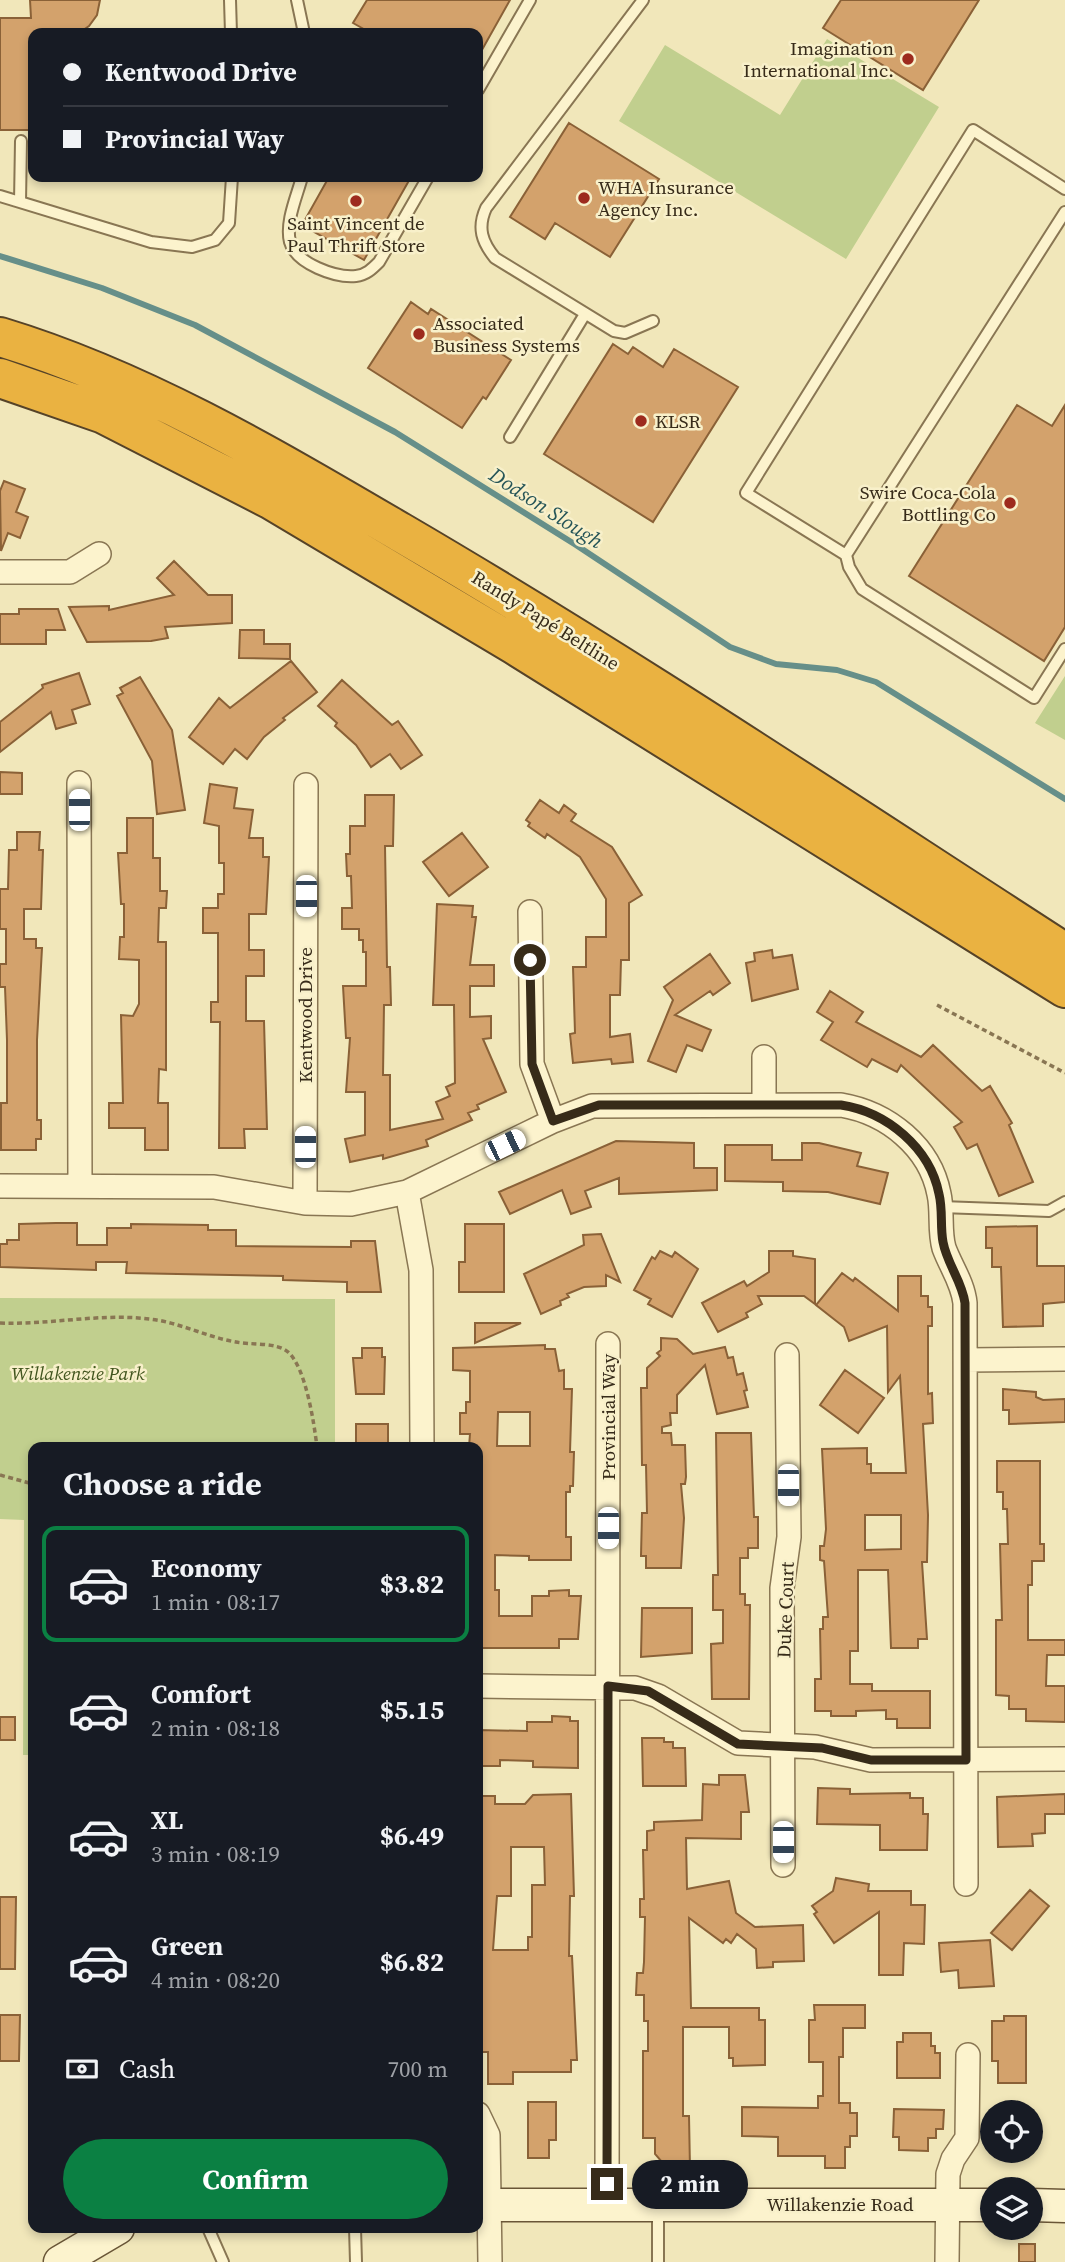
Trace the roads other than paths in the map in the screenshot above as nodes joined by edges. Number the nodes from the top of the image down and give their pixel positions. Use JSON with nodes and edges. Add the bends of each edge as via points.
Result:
{"nodes":[{"id":1,"x":230,"y":0,"type":"edge"},
{"id":2,"x":297,"y":0,"type":"edge"},
{"id":3,"x":530,"y":0,"type":"edge"},
{"id":4,"x":643,"y":0,"type":"edge"},
{"id":5,"x":231,"y":28,"type":"edge"},
{"id":6,"x":303,"y":28,"type":"edge"},
{"id":7,"x":483,"y":81,"type":"edge"},
{"id":8,"x":21,"y":141,"type":"dead end"},
{"id":9,"x":232,"y":182,"type":"edge"},
{"id":10,"x":301,"y":182,"type":"edge"},
{"id":11,"x":425,"y":182,"type":"edge"},
{"id":12,"x":1065,"y":189,"type":"edge"},
{"id":13,"x":0,"y":196,"type":"edge"},
{"id":14,"x":20,"y":202,"type":"junction"},
{"id":15,"x":1065,"y":212,"type":"edge"},
{"id":16,"x":585,"y":314,"type":"junction"},
{"id":17,"x":653,"y":320,"type":"dead end"},
{"id":18,"x":0,"y":337,"type":"edge"},
{"id":19,"x":0,"y":378,"type":"edge"},
{"id":20,"x":0,"y":388,"type":"edge"},
{"id":21,"x":104,"y":414,"type":"junction"},
{"id":22,"x":510,"y":438,"type":"dead end"},
{"id":23,"x":99,"y":554,"type":"dead end"},
{"id":24,"x":846,"y":555,"type":"junction"},
{"id":25,"x":0,"y":572,"type":"edge"},
{"id":26,"x":1065,"y":649,"type":"edge"},
{"id":27,"x":79,"y":783,"type":"dead end"},
{"id":28,"x":306,"y":785,"type":"dead end"},
{"id":29,"x":530,"y":912,"type":"dead end"},
{"id":30,"x":1065,"y":953,"type":"edge"},
{"id":31,"x":1065,"y":988,"type":"edge"},
{"id":32,"x":764,"y":1057,"type":"dead end"},
{"id":33,"x":764,"y":1104,"type":"junction"},
{"id":34,"x":553,"y":1121,"type":"junction"},
{"id":35,"x":0,"y":1186,"type":"edge"},
{"id":36,"x":80,"y":1186,"type":"junction"},
{"id":37,"x":407,"y":1192,"type":"junction"},
{"id":38,"x":1065,"y":1202,"type":"edge"},
{"id":39,"x":305,"y":1203,"type":"junction"},
{"id":40,"x":941,"y":1207,"type":"junction"},
{"id":41,"x":608,"y":1344,"type":"dead end"},
{"id":42,"x":788,"y":1355,"type":"dead end"},
{"id":43,"x":1065,"y":1359,"type":"edge"},
{"id":44,"x":966,"y":1360,"type":"junction"},
{"id":45,"x":422,"y":1442,"type":"edge"},
{"id":46,"x":483,"y":1686,"type":"edge"},
{"id":47,"x":608,"y":1686,"type":"junction"},
{"id":48,"x":783,"y":1746,"type":"junction"},
{"id":49,"x":1065,"y":1759,"type":"edge"},
{"id":50,"x":966,"y":1760,"type":"junction"},
{"id":51,"x":783,"y":1865,"type":"dead end"},
{"id":52,"x":966,"y":1884,"type":"dead end"},
{"id":53,"x":968,"y":2055,"type":"dead end"},
{"id":54,"x":483,"y":2124,"type":"edge"},
{"id":55,"x":483,"y":2204,"type":"edge"},
{"id":56,"x":607,"y":2204,"type":"junction"},
{"id":57,"x":658,"y":2204,"type":"junction"},
{"id":58,"x":947,"y":2205,"type":"junction"},
{"id":59,"x":980,"y":2205,"type":"edge"},
{"id":60,"x":1043,"y":2206,"type":"edge"},
{"id":61,"x":1065,"y":2206,"type":"edge"},
{"id":62,"x":109,"y":2233,"type":"edge"},
{"id":63,"x":210,"y":2233,"type":"edge"},
{"id":64,"x":355,"y":2233,"type":"edge"},
{"id":65,"x":60,"y":2262,"type":"edge"},
{"id":66,"x":223,"y":2262,"type":"edge"},
{"id":67,"x":356,"y":2262,"type":"edge"},
{"id":68,"x":490,"y":2262,"type":"edge"},
{"id":69,"x":658,"y":2262,"type":"edge"},
{"id":70,"x":947,"y":2262,"type":"edge"}],
"edges":[{"from":1,"to":5,"type":"lane"},
{"from":2,"to":6,"type":"lane"},
{"from":3,"to":7,"type":"lane"},
{"from":4,"to":16,"type":"lane","via":[[545,127],[486,208],[481,222],[483,243],[495,258]]},
{"from":8,"to":14,"type":"lane"},
{"from":9,"to":14,"type":"lane","via":[[229,223],[215,240],[192,247],[151,242]]},
{"from":10,"to":11,"type":"lane","via":[[289,230],[291,245],[299,256],[321,269],[357,276],[379,262]]},
{"from":12,"to":24,"type":"lane","via":[[973,130],[746,493]]},
{"from":13,"to":14,"type":"lane"},
{"from":15,"to":24,"type":"lane"},
{"from":16,"to":17,"type":"lane","via":[[619,333]]},
{"from":16,"to":22,"type":"lane"},
{"from":18,"to":30,"type":"highway","name":"Randy Papé Beltline","via":[[39,348],[180,409],[287,466],[477,577]]},
{"from":19,"to":21,"type":"highway","name":"Randy Papé Beltline"},
{"from":20,"to":21,"type":"highway"},
{"from":21,"to":31,"type":"highway","name":"Randy Papé Beltline","via":[[270,499],[375,561]]},
{"from":23,"to":25,"type":"street","via":[[70,572]]},
{"from":24,"to":26,"type":"lane","via":[[862,589],[1034,698]]},
{"from":27,"to":36,"type":"street"},
{"from":28,"to":39,"type":"street","name":"Kentwood Drive"},
{"from":29,"to":34,"type":"street","via":[[532,1064]]},
{"from":32,"to":33,"type":"street"},
{"from":33,"to":34,"type":"street","via":[[599,1105]]},
{"from":33,"to":40,"type":"street","via":[[841,1105],[876,1115],[921,1153],[936,1182]]},
{"from":34,"to":37,"type":"street"},
{"from":35,"to":36,"type":"street"},
{"from":36,"to":39,"type":"street","via":[[214,1187]]},
{"from":37,"to":39,"type":"street","via":[[351,1204]]},
{"from":37,"to":45,"type":"street","via":[[421,1270]]},
{"from":38,"to":40,"type":"lane","via":[[1049,1211]]},
{"from":40,"to":44,"type":"street","via":[[943,1244],[964,1295]]},
{"from":41,"to":47,"type":"street","name":"Provincial Way"},
{"from":42,"to":48,"type":"street","name":"Duke Court"},
{"from":43,"to":44,"type":"street"},
{"from":44,"to":50,"type":"street"},
{"from":46,"to":47,"type":"street"},
{"from":47,"to":48,"type":"street","via":[[648,1691],[738,1744]]},
{"from":47,"to":56,"type":"street","name":"Provincial Way"},
{"from":48,"to":50,"type":"street","via":[[822,1748],[871,1760]]},
{"from":48,"to":51,"type":"street","name":"Duke Court"},
{"from":49,"to":50,"type":"street"},
{"from":50,"to":52,"type":"street"},
{"from":53,"to":58,"type":"street","via":[[968,2130],[950,2165]]},
{"from":54,"to":55,"type":"street","via":[[488,2135]]},
{"from":55,"to":56,"type":"street","name":"Willakenzie Road"},
{"from":55,"to":68,"type":"street"},
{"from":56,"to":57,"type":"street","name":"Willakenzie Road"},
{"from":57,"to":58,"type":"street","name":"Willakenzie Road"},
{"from":57,"to":69,"type":"lane"},
{"from":58,"to":59,"type":"street","name":"Willakenzie Road"},
{"from":58,"to":70,"type":"street"},
{"from":60,"to":61,"type":"street"},
{"from":62,"to":65,"type":"street"},
{"from":63,"to":66,"type":"lane"},
{"from":64,"to":67,"type":"lane"}]}
